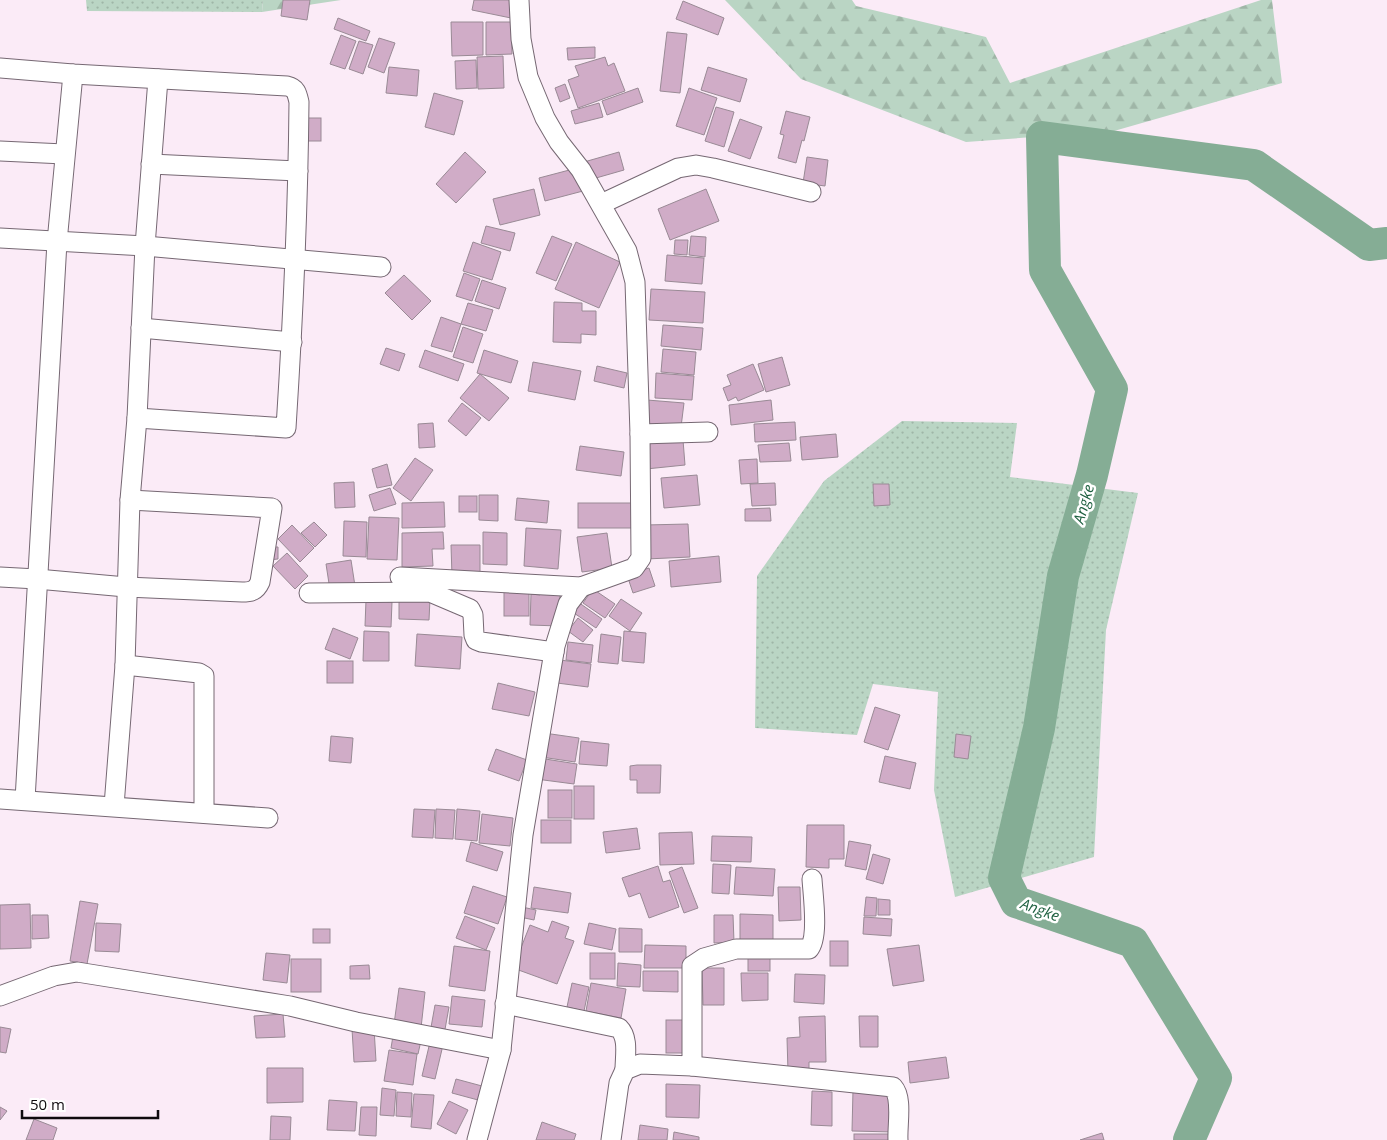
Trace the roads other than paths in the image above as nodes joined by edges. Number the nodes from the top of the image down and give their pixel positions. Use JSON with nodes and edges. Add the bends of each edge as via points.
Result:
{"nodes":[{"id":1,"x":519,"y":0,"type":"edge"},
{"id":2,"x":0,"y":68,"type":"edge"},
{"id":3,"x":74,"y":74,"type":"junction"},
{"id":4,"x":158,"y":79,"type":"junction"},
{"id":5,"x":0,"y":151,"type":"edge"},
{"id":6,"x":64,"y":154,"type":"junction"},
{"id":7,"x":151,"y":164,"type":"junction"},
{"id":8,"x":298,"y":171,"type":"junction"},
{"id":9,"x":811,"y":192,"type":"dead end"},
{"id":10,"x":601,"y":204,"type":"junction"},
{"id":11,"x":0,"y":238,"type":"edge"},
{"id":12,"x":57,"y":242,"type":"junction"},
{"id":13,"x":146,"y":246,"type":"junction"},
{"id":14,"x":295,"y":258,"type":"junction"},
{"id":15,"x":381,"y":267,"type":"dead end"},
{"id":16,"x":141,"y":328,"type":"junction"},
{"id":17,"x":292,"y":342,"type":"junction"},
{"id":18,"x":137,"y":418,"type":"junction"},
{"id":19,"x":708,"y":432,"type":"dead end"},
{"id":20,"x":640,"y":434,"type":"junction"},
{"id":21,"x":130,"y":500,"type":"junction"},
{"id":22,"x":0,"y":577,"type":"edge"},
{"id":23,"x":400,"y":577,"type":"dead end"},
{"id":24,"x":37,"y":579,"type":"junction"},
{"id":25,"x":126,"y":587,"type":"junction"},
{"id":26,"x":581,"y":587,"type":"junction"},
{"id":27,"x":309,"y":593,"type":"dead end"},
{"id":28,"x":554,"y":652,"type":"junction"},
{"id":29,"x":125,"y":665,"type":"junction"},
{"id":30,"x":0,"y":799,"type":"edge"},
{"id":31,"x":25,"y":800,"type":"junction"},
{"id":32,"x":114,"y":806,"type":"junction"},
{"id":33,"x":204,"y":813,"type":"junction"},
{"id":34,"x":268,"y":818,"type":"dead end"},
{"id":35,"x":812,"y":879,"type":"dead end"},
{"id":36,"x":0,"y":996,"type":"edge"},
{"id":37,"x":505,"y":1004,"type":"junction"},
{"id":38,"x":501,"y":1050,"type":"junction"},
{"id":39,"x":692,"y":1066,"type":"junction"},
{"id":40,"x":625,"y":1070,"type":"junction"},
{"id":41,"x":477,"y":1140,"type":"edge"},
{"id":42,"x":611,"y":1140,"type":"edge"},
{"id":43,"x":898,"y":1140,"type":"edge"}],
"edges":[{"from":1,"to":10,"type":"street","via":[[521,39],[528,77],[545,118]]},
{"from":2,"to":3,"type":"street"},
{"from":3,"to":4,"type":"street"},
{"from":3,"to":6,"type":"street"},
{"from":4,"to":7,"type":"street"},
{"from":4,"to":8,"type":"street","via":[[293,87],[299,102]]},
{"from":5,"to":6,"type":"street"},
{"from":6,"to":12,"type":"street"},
{"from":7,"to":8,"type":"street"},
{"from":7,"to":13,"type":"street"},
{"from":8,"to":14,"type":"street"},
{"from":9,"to":10,"type":"street","via":[[696,165],[678,168]]},
{"from":10,"to":20,"type":"street","via":[[627,251],[635,282]]},
{"from":11,"to":12,"type":"street"},
{"from":12,"to":13,"type":"street"},
{"from":12,"to":24,"type":"street"},
{"from":13,"to":14,"type":"street"},
{"from":13,"to":16,"type":"street"},
{"from":14,"to":15,"type":"street"},
{"from":14,"to":17,"type":"street"},
{"from":16,"to":17,"type":"street"},
{"from":16,"to":18,"type":"street"},
{"from":17,"to":18,"type":"street","via":[[286,428]]},
{"from":18,"to":21,"type":"street"},
{"from":19,"to":20,"type":"street"},
{"from":20,"to":26,"type":"street","via":[[641,558],[634,568]]},
{"from":21,"to":25,"type":"street"},
{"from":21,"to":25,"type":"street","via":[[272,508],[260,582],[252,592]]},
{"from":22,"to":24,"type":"street"},
{"from":23,"to":26,"type":"street"},
{"from":24,"to":25,"type":"street"},
{"from":24,"to":31,"type":"street"},
{"from":25,"to":29,"type":"street"},
{"from":26,"to":28,"type":"street","via":[[568,604]]},
{"from":27,"to":28,"type":"street","via":[[430,592],[470,609],[476,640]]},
{"from":28,"to":37,"type":"street","via":[[523,836]]},
{"from":29,"to":32,"type":"street"},
{"from":29,"to":33,"type":"street","via":[[199,672],[204,676]]},
{"from":30,"to":31,"type":"street"},
{"from":31,"to":32,"type":"street"},
{"from":32,"to":33,"type":"street"},
{"from":33,"to":34,"type":"street"},
{"from":35,"to":39,"type":"street","via":[[814,935],[808,949],[736,949],[704,958],[692,966]]},
{"from":36,"to":38,"type":"street","via":[[54,976],[76,972],[290,1006]]},
{"from":37,"to":38,"type":"street"},
{"from":37,"to":40,"type":"street","via":[[619,1028],[625,1038]]},
{"from":38,"to":41,"type":"street"},
{"from":39,"to":40,"type":"street","via":[[640,1064]]},
{"from":39,"to":43,"type":"street","via":[[893,1087],[898,1098]]},
{"from":40,"to":42,"type":"street","via":[[619,1083]]}]}
